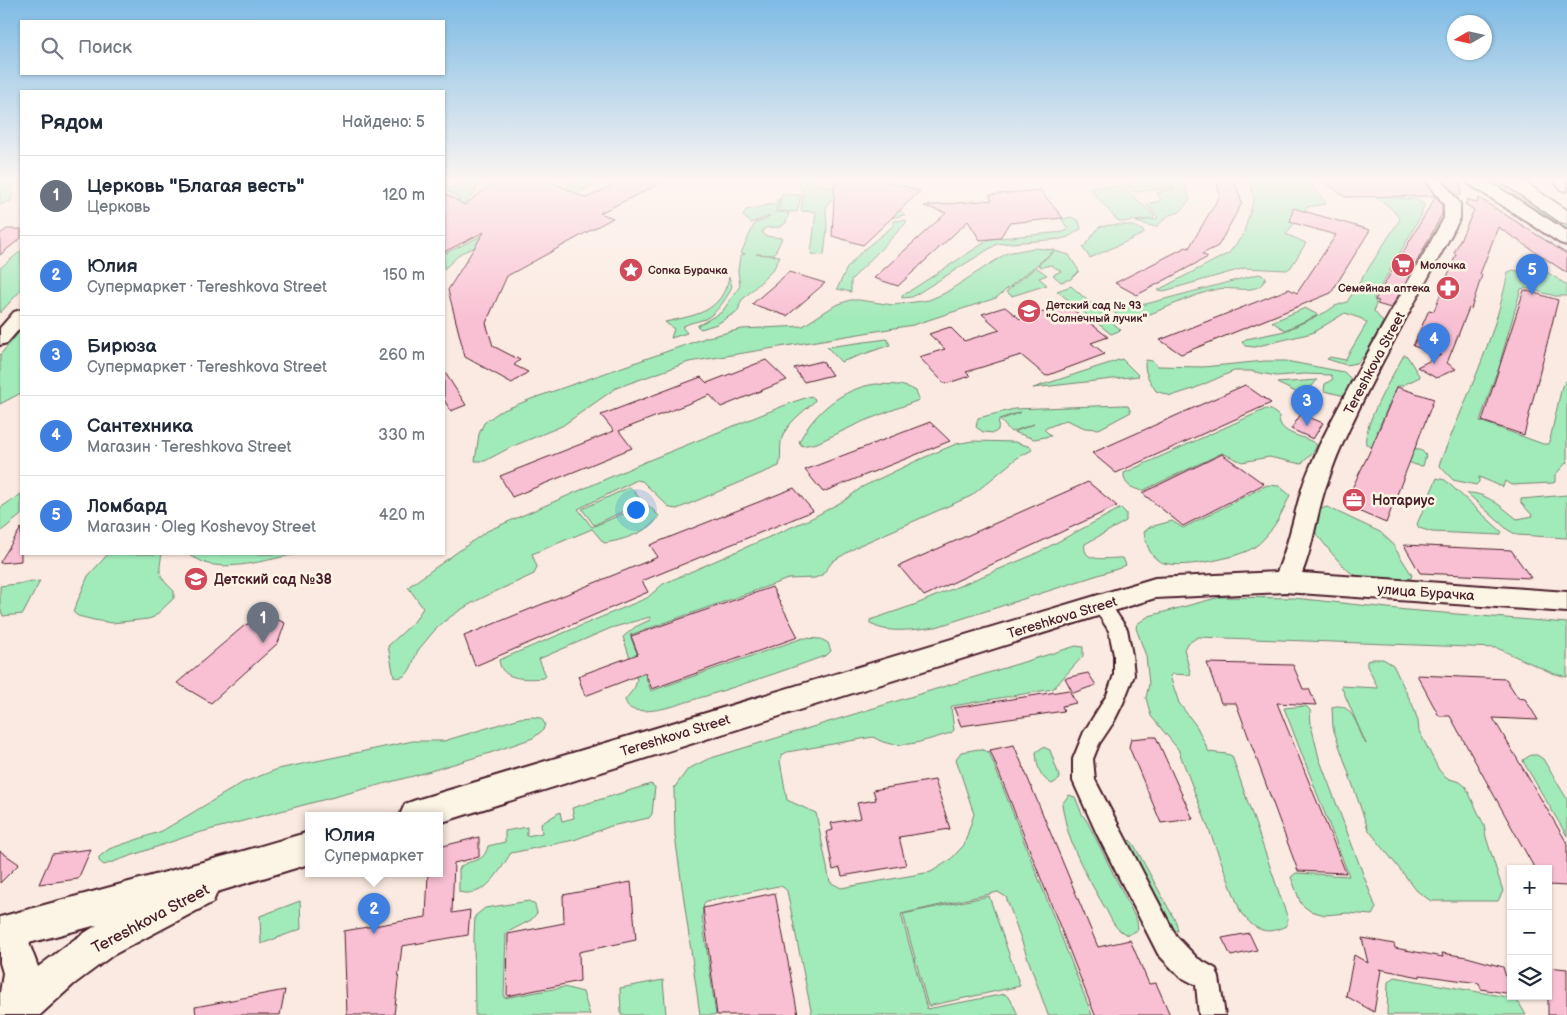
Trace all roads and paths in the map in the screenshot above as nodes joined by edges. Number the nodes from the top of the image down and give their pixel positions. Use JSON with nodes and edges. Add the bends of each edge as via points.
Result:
{"nodes":[{"id":1,"x":1447,"y":226,"type":"edge"},
{"id":2,"x":1547,"y":226,"type":"edge"},
{"id":3,"x":1567,"y":239,"type":"edge"},
{"id":4,"x":20,"y":317,"type":"edge"},
{"id":5,"x":0,"y":339,"type":"edge"},
{"id":6,"x":1285,"y":582,"type":"junction"},
{"id":7,"x":1567,"y":602,"type":"edge"},
{"id":8,"x":1101,"y":604,"type":"junction"},
{"id":9,"x":426,"y":812,"type":"edge"},
{"id":10,"x":305,"y":849,"type":"edge"},
{"id":11,"x":247,"y":867,"type":"junction"},
{"id":12,"x":0,"y":934,"type":"edge"},
{"id":13,"x":0,"y":942,"type":"edge"},
{"id":14,"x":12,"y":1015,"type":"edge"},
{"id":15,"x":1212,"y":1015,"type":"edge"}],
"edges":[{"from":1,"to":6,"type":"main road","name":"Tereshkova Street","via":[[1366,374],[1325,458],[1313,490],[1296,557]]},
{"from":2,"to":3,"type":"main road"},
{"from":4,"to":5,"type":"main road"},
{"from":6,"to":7,"type":"main road","name":"улица Бурачка"},
{"from":6,"to":8,"type":"main road","name":"Tereshkova Street","via":[[1155,588]]},
{"from":8,"to":9,"type":"main road","name":"Tereshkova Street"},
{"from":8,"to":15,"type":"street","via":[[1118,630],[1124,655],[1124,675],[1110,711],[1091,739],[1083,759],[1084,781],[1167,945],[1188,968],[1207,978]]},
{"from":10,"to":11,"type":"main road","name":"Tereshkova Street"},
{"from":11,"to":12,"type":"main road","name":"Tereshkova Street"},
{"from":11,"to":14,"type":"main road","name":"Tereshkova Street","via":[[114,934],[44,985]]},
{"from":13,"to":14,"type":"main road","via":[[18,956],[20,966],[22,980]]}]}
